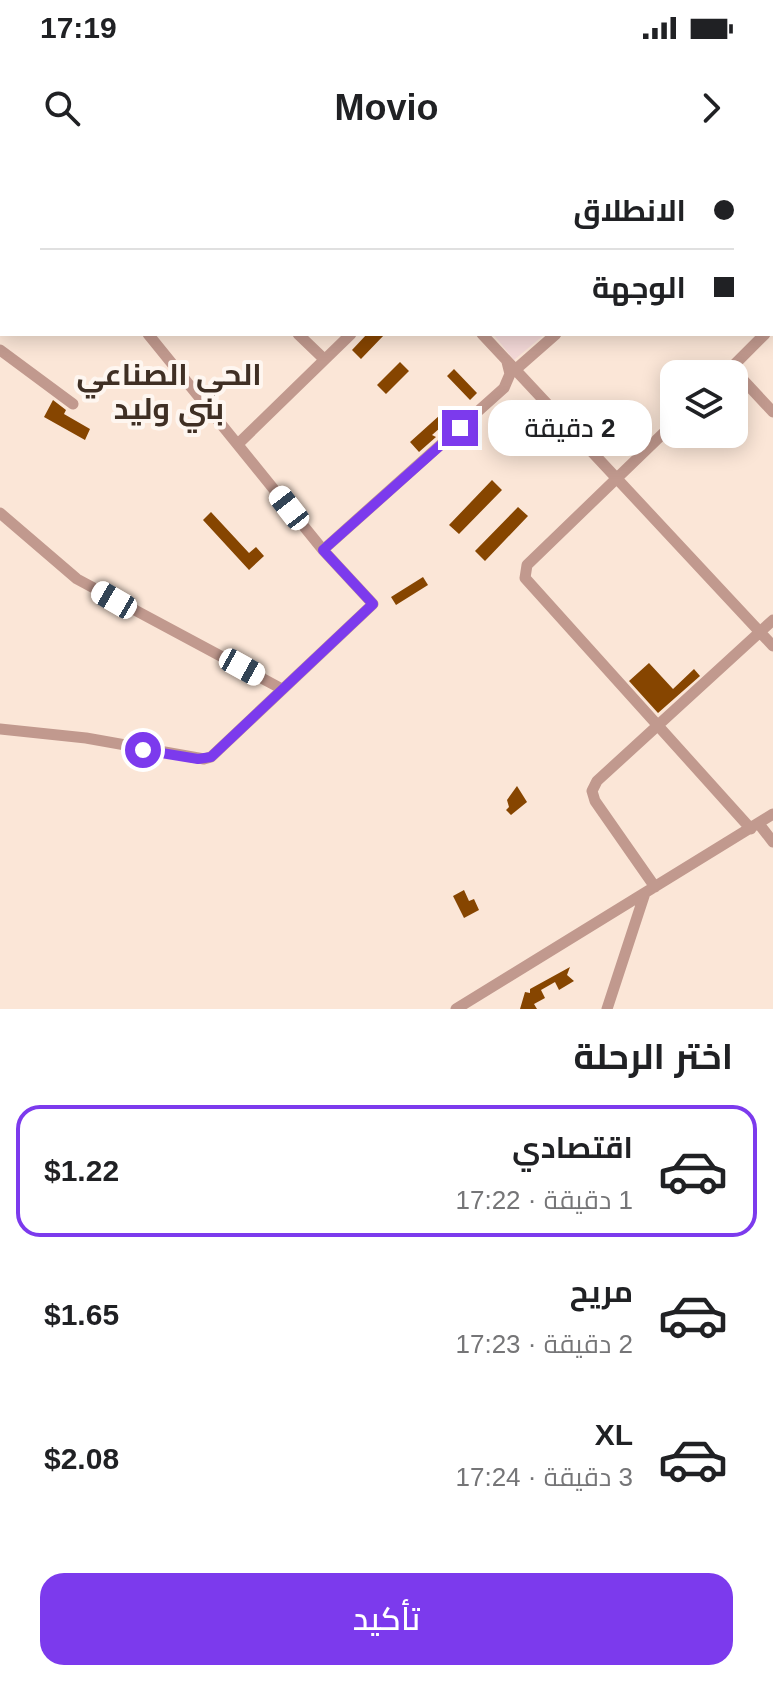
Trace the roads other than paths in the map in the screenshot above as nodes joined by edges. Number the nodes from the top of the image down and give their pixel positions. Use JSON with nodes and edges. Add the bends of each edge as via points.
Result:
{"nodes":[{"id":1,"x":150,"y":336,"type":"edge"},
{"id":2,"x":300,"y":336,"type":"edge"},
{"id":3,"x":349,"y":336,"type":"edge"},
{"id":4,"x":484,"y":336,"type":"edge"},
{"id":5,"x":553,"y":336,"type":"edge"},
{"id":6,"x":760,"y":336,"type":"edge"},
{"id":7,"x":0,"y":350,"type":"edge"},
{"id":8,"x":324,"y":359,"type":"junction"},
{"id":9,"x":738,"y":360,"type":"edge"},
{"id":10,"x":511,"y":366,"type":"junction"},
{"id":11,"x":529,"y":386,"type":"junction"},
{"id":12,"x":504,"y":388,"type":"junction"},
{"id":13,"x":748,"y":389,"type":"edge"},
{"id":14,"x":73,"y":404,"type":"dead end"},
{"id":15,"x":773,"y":412,"type":"edge"},
{"id":16,"x":660,"y":436,"type":"edge"},
{"id":17,"x":238,"y":444,"type":"junction"},
{"id":18,"x":615,"y":479,"type":"junction"},
{"id":19,"x":0,"y":513,"type":"edge"},
{"id":20,"x":323,"y":550,"type":"junction"},
{"id":21,"x":773,"y":620,"type":"edge"},
{"id":22,"x":760,"y":632,"type":"junction"},
{"id":23,"x":773,"y":646,"type":"edge"},
{"id":24,"x":282,"y":689,"type":"junction"},
{"id":25,"x":659,"y":726,"type":"junction"},
{"id":26,"x":0,"y":729,"type":"edge"},
{"id":27,"x":773,"y":814,"type":"edge"},
{"id":28,"x":755,"y":826,"type":"junction"},
{"id":29,"x":773,"y":842,"type":"edge"},
{"id":30,"x":650,"y":890,"type":"junction"},
{"id":31,"x":456,"y":1009,"type":"edge"},
{"id":32,"x":607,"y":1009,"type":"edge"}],
"edges":[{"from":1,"to":17,"type":"street"},
{"from":2,"to":8,"type":"street"},
{"from":3,"to":8,"type":"street"},
{"from":4,"to":10,"type":"street"},
{"from":5,"to":10,"type":"street"},
{"from":6,"to":9,"type":"street"},
{"from":7,"to":14,"type":"street"},
{"from":8,"to":17,"type":"street"},
{"from":10,"to":11,"type":"street"},
{"from":10,"to":12,"type":"street"},
{"from":11,"to":12,"type":"street"},
{"from":11,"to":18,"type":"street"},
{"from":12,"to":20,"type":"street"},
{"from":13,"to":15,"type":"street"},
{"from":16,"to":18,"type":"street"},
{"from":17,"to":20,"type":"street"},
{"from":18,"to":22,"type":"street"},
{"from":18,"to":25,"type":"street","via":[[527,565],[525,578]]},
{"from":19,"to":24,"type":"street","via":[[77,579]]},
{"from":20,"to":24,"type":"street","via":[[373,604]]},
{"from":21,"to":22,"type":"street"},
{"from":22,"to":23,"type":"street"},
{"from":22,"to":25,"type":"street"},
{"from":24,"to":26,"type":"street","via":[[204,759]]},
{"from":25,"to":28,"type":"street"},
{"from":25,"to":30,"type":"street","via":[[592,791]]},
{"from":27,"to":28,"type":"street"},
{"from":28,"to":29,"type":"street"},
{"from":28,"to":30,"type":"street"},
{"from":30,"to":31,"type":"street"},
{"from":30,"to":32,"type":"street"}]}
